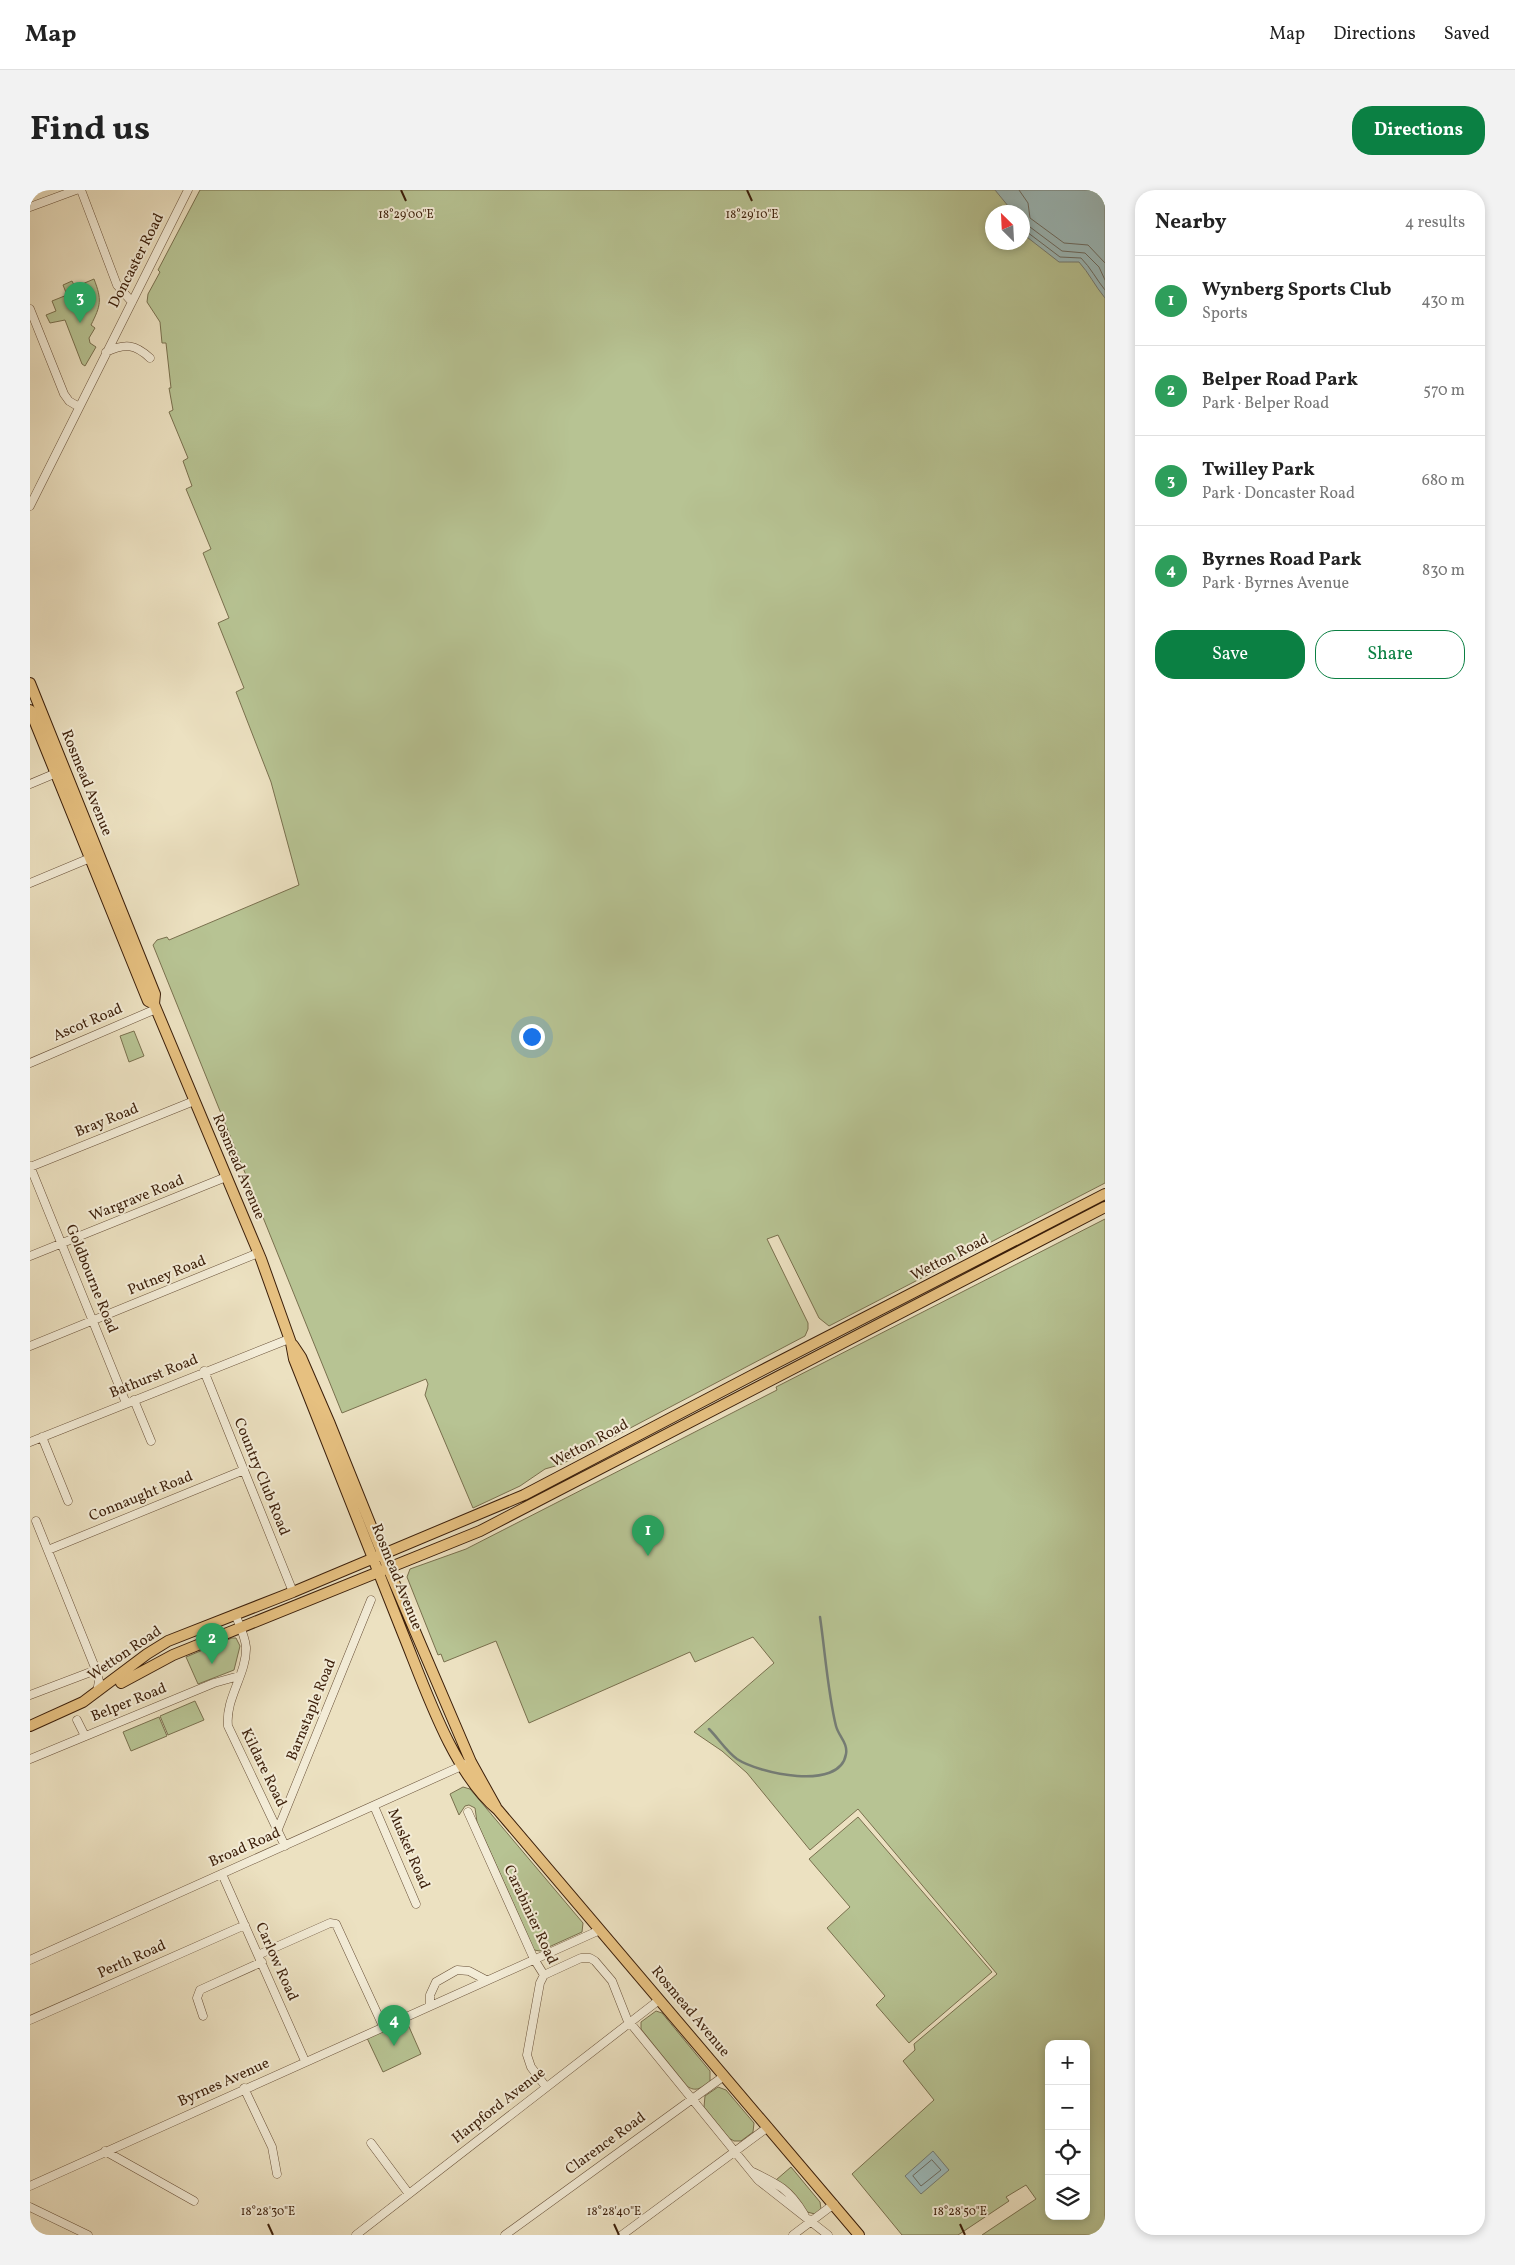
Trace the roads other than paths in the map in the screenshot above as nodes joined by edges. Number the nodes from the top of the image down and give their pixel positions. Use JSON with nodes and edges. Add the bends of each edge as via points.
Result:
{"nodes":[{"id":1,"x":76,"y":190,"type":"edge"},
{"id":2,"x":81,"y":190,"type":"edge"},
{"id":3,"x":187,"y":190,"type":"edge"},
{"id":4,"x":30,"y":207,"type":"edge"},
{"id":5,"x":132,"y":302,"type":"junction"},
{"id":6,"x":30,"y":309,"type":"edge"},
{"id":7,"x":106,"y":352,"type":"junction"},
{"id":8,"x":150,"y":358,"type":"dead end"},
{"id":9,"x":78,"y":407,"type":"junction"},
{"id":10,"x":30,"y":506,"type":"edge"},
{"id":11,"x":30,"y":683,"type":"edge"},
{"id":12,"x":30,"y":710,"type":"edge"},
{"id":13,"x":60,"y":772,"type":"junction"},
{"id":14,"x":30,"y":784,"type":"edge"},
{"id":15,"x":94,"y":856,"type":"junction"},
{"id":16,"x":30,"y":883,"type":"edge"},
{"id":17,"x":155,"y":1007,"type":"junction"},
{"id":18,"x":30,"y":1063,"type":"edge"},
{"id":19,"x":194,"y":1102,"type":"junction"},
{"id":20,"x":30,"y":1166,"type":"edge"},
{"id":21,"x":226,"y":1177,"type":"junction"},
{"id":22,"x":1105,"y":1194,"type":"edge"},
{"id":23,"x":1105,"y":1207,"type":"edge"},
{"id":24,"x":62,"y":1244,"type":"junction"},
{"id":25,"x":258,"y":1254,"type":"junction"},
{"id":26,"x":30,"y":1256,"type":"edge"},
{"id":27,"x":93,"y":1321,"type":"junction"},
{"id":28,"x":290,"y":1341,"type":"junction"},
{"id":29,"x":30,"y":1346,"type":"edge"},
{"id":30,"x":204,"y":1372,"type":"junction"},
{"id":31,"x":130,"y":1402,"type":"junction"},
{"id":32,"x":42,"y":1437,"type":"junction"},
{"id":33,"x":151,"y":1441,"type":"dead end"},
{"id":34,"x":30,"y":1442,"type":"edge"},
{"id":35,"x":244,"y":1470,"type":"junction"},
{"id":36,"x":68,"y":1501,"type":"dead end"},
{"id":37,"x":36,"y":1521,"type":"dead end"},
{"id":38,"x":48,"y":1550,"type":"junction"},
{"id":39,"x":383,"y":1555,"type":"junction"},
{"id":40,"x":372,"y":1560,"type":"junction"},
{"id":41,"x":388,"y":1568,"type":"junction"},
{"id":42,"x":378,"y":1572,"type":"junction"},
{"id":43,"x":293,"y":1592,"type":"junction"},
{"id":44,"x":371,"y":1600,"type":"dead end"},
{"id":45,"x":235,"y":1614,"type":"junction"},
{"id":46,"x":240,"y":1627,"type":"junction"},
{"id":47,"x":96,"y":1670,"type":"junction"},
{"id":48,"x":239,"y":1676,"type":"junction"},
{"id":49,"x":111,"y":1683,"type":"junction"},
{"id":50,"x":97,"y":1692,"type":"junction"},
{"id":51,"x":30,"y":1695,"type":"edge"},
{"id":52,"x":83,"y":1702,"type":"junction"},
{"id":53,"x":77,"y":1720,"type":"dead end"},
{"id":54,"x":30,"y":1726,"type":"edge"},
{"id":55,"x":85,"y":1736,"type":"junction"},
{"id":56,"x":30,"y":1759,"type":"edge"},
{"id":57,"x":466,"y":1764,"type":"junction"},
{"id":58,"x":374,"y":1806,"type":"junction"},
{"id":59,"x":468,"y":1812,"type":"dead end"},
{"id":60,"x":278,"y":1829,"type":"junction"},
{"id":61,"x":285,"y":1846,"type":"junction"},
{"id":62,"x":222,"y":1874,"type":"junction"},
{"id":63,"x":416,"y":1904,"type":"dead end"},
{"id":64,"x":245,"y":1925,"type":"junction"},
{"id":65,"x":600,"y":1930,"type":"junction"},
{"id":66,"x":260,"y":1959,"type":"junction"},
{"id":67,"x":534,"y":1959,"type":"junction"},
{"id":68,"x":30,"y":1960,"type":"edge"},
{"id":69,"x":544,"y":1975,"type":"junction"},
{"id":70,"x":486,"y":1980,"type":"junction"},
{"id":71,"x":659,"y":2000,"type":"junction"},
{"id":72,"x":430,"y":2006,"type":"junction"},
{"id":73,"x":203,"y":2016,"type":"dead end"},
{"id":74,"x":30,"y":2020,"type":"edge"},
{"id":75,"x":630,"y":2022,"type":"junction"},
{"id":76,"x":384,"y":2026,"type":"junction"},
{"id":77,"x":305,"y":2061,"type":"junction"},
{"id":78,"x":724,"y":2076,"type":"junction"},
{"id":79,"x":546,"y":2087,"type":"junction"},
{"id":80,"x":244,"y":2088,"type":"junction"},
{"id":81,"x":693,"y":2098,"type":"junction"},
{"id":82,"x":768,"y":2127,"type":"junction"},
{"id":83,"x":371,"y":2143,"type":"dead end"},
{"id":84,"x":105,"y":2151,"type":"junction"},
{"id":85,"x":735,"y":2151,"type":"junction"},
{"id":86,"x":277,"y":2174,"type":"dead end"},
{"id":87,"x":30,"y":2186,"type":"edge"},
{"id":88,"x":409,"y":2194,"type":"junction"},
{"id":89,"x":194,"y":2201,"type":"dead end"},
{"id":90,"x":834,"y":2204,"type":"junction"},
{"id":91,"x":30,"y":2207,"type":"edge"},
{"id":92,"x":40,"y":2211,"type":"junction"},
{"id":93,"x":30,"y":2212,"type":"edge"},
{"id":94,"x":809,"y":2220,"type":"junction"},
{"id":95,"x":88,"y":2235,"type":"edge"},
{"id":96,"x":356,"y":2235,"type":"edge"},
{"id":97,"x":505,"y":2235,"type":"edge"},
{"id":98,"x":622,"y":2235,"type":"edge"},
{"id":99,"x":793,"y":2235,"type":"edge"},
{"id":100,"x":828,"y":2235,"type":"edge"},
{"id":101,"x":859,"y":2235,"type":"edge"}],
"edges":[{"from":1,"to":4,"type":"street"},
{"from":2,"to":5,"type":"street","via":[[117,286]]},
{"from":3,"to":5,"type":"street","name":"Doncaster Road"},
{"from":5,"to":7,"type":"street","name":"Doncaster Road"},
{"from":6,"to":9,"type":"street","via":[[64,394]]},
{"from":7,"to":8,"type":"street","via":[[128,345],[138,348]]},
{"from":7,"to":9,"type":"street","name":"Doncaster Road"},
{"from":9,"to":10,"type":"street","name":"Doncaster Road"},
{"from":11,"to":13,"type":"main road","name":"Rosmead Avenue"},
{"from":12,"to":13,"type":"main road","name":"Rosmead Avenue"},
{"from":13,"to":14,"type":"street"},
{"from":13,"to":15,"type":"main road","name":"Rosmead Avenue"},
{"from":15,"to":16,"type":"street"},
{"from":15,"to":17,"type":"main road","name":"Rosmead Avenue","via":[[148,1001]]},
{"from":17,"to":18,"type":"street","name":"Ascot Road"},
{"from":17,"to":19,"type":"main road","name":"Rosmead Avenue"},
{"from":19,"to":20,"type":"street","name":"Bray Road"},
{"from":19,"to":21,"type":"main road","name":"Rosmead Avenue"},
{"from":20,"to":24,"type":"street","name":"Goldbourne Road"},
{"from":21,"to":24,"type":"street","name":"Wargrave Road"},
{"from":21,"to":25,"type":"main road","name":"Rosmead Avenue"},
{"from":22,"to":39,"type":"main road","name":"Wetton Road","via":[[533,1491]]},
{"from":23,"to":41,"type":"main road","name":"Wetton Road","via":[[492,1525]]},
{"from":24,"to":26,"type":"street","name":"Wargrave Road"},
{"from":24,"to":27,"type":"street","name":"Goldbourne Road"},
{"from":25,"to":27,"type":"street","name":"Putney Road"},
{"from":25,"to":28,"type":"main road","name":"Rosmead Avenue"},
{"from":27,"to":29,"type":"street","name":"Putney Road"},
{"from":27,"to":31,"type":"street","name":"Goldbourne Road"},
{"from":28,"to":30,"type":"street","name":"Bathurst Road"},
{"from":28,"to":39,"type":"main road","name":"Rosmead Avenue","via":[[301,1357],[327,1415]]},
{"from":28,"to":40,"type":"main road","name":"Rosmead Avenue","via":[[294,1359]]},
{"from":30,"to":31,"type":"street","name":"Bathurst Road"},
{"from":30,"to":35,"type":"street","name":"Country Club Road"},
{"from":31,"to":32,"type":"street","name":"Bathurst Road"},
{"from":31,"to":33,"type":"street","name":"Goldbourne Road"},
{"from":32,"to":34,"type":"street","name":"Bathurst Road"},
{"from":32,"to":36,"type":"street"},
{"from":35,"to":38,"type":"street","name":"Connaught Road"},
{"from":35,"to":43,"type":"street","name":"Country Club Road"},
{"from":37,"to":38,"type":"street"},
{"from":38,"to":47,"type":"street"},
{"from":39,"to":40,"type":"main road","name":"Wetton Road"},
{"from":39,"to":41,"type":"main road","name":"Rosmead Avenue"},
{"from":40,"to":42,"type":"main road","name":"Rosmead Avenue"},
{"from":40,"to":43,"type":"main road","name":"Wetton Road"},
{"from":41,"to":42,"type":"main road","name":"Wetton Road"},
{"from":41,"to":57,"type":"main road","name":"Rosmead Avenue"},
{"from":42,"to":46,"type":"main road","name":"Wetton Road"},
{"from":42,"to":57,"type":"main road","name":"Rosmead Avenue","via":[[429,1696]]},
{"from":43,"to":45,"type":"main road","name":"Wetton Road"},
{"from":44,"to":60,"type":"street","name":"Barnstaple Road"},
{"from":45,"to":46,"type":"street","name":"Kildare Road"},
{"from":45,"to":49,"type":"main road","name":"Wetton Road","via":[[168,1641]]},
{"from":46,"to":48,"type":"street","name":"Kildare Road","via":[[246,1641],[246,1652]]},
{"from":46,"to":52,"type":"main road","name":"Wetton Road","via":[[172,1654]]},
{"from":47,"to":49,"type":"street","via":[[101,1678]]},
{"from":47,"to":50,"type":"street"},
{"from":47,"to":51,"type":"street","name":"Wetton Road"},
{"from":48,"to":55,"type":"street","name":"Belper Road","via":[[214,1683]]},
{"from":48,"to":60,"type":"street","name":"Kildare Road","via":[[228,1708],[228,1726]]},
{"from":49,"to":50,"type":"main road","name":"Wetton Road"},
{"from":50,"to":52,"type":"main road","name":"Wetton Road"},
{"from":52,"to":54,"type":"main road","name":"Wetton Road"},
{"from":53,"to":55,"type":"street"},
{"from":55,"to":56,"type":"street","name":"Belper Road"},
{"from":57,"to":58,"type":"street","name":"Broad Road"},
{"from":57,"to":65,"type":"main road","name":"Rosmead Avenue","via":[[484,1798],[498,1810]]},
{"from":58,"to":61,"type":"street","name":"Broad Road"},
{"from":58,"to":63,"type":"street","name":"Musket Road"},
{"from":59,"to":67,"type":"street","name":"Carabinier Road"},
{"from":60,"to":61,"type":"street","name":"Kildare Road"},
{"from":61,"to":62,"type":"street","name":"Broad Road"},
{"from":62,"to":64,"type":"street","name":"Carlow Road"},
{"from":62,"to":68,"type":"street","name":"Broad Road"},
{"from":64,"to":66,"type":"street","name":"Carlow Road"},
{"from":64,"to":74,"type":"street","name":"Perth Road"},
{"from":65,"to":67,"type":"street","name":"Byrnes Avenue"},
{"from":65,"to":71,"type":"main road","name":"Rosmead Avenue"},
{"from":66,"to":73,"type":"street","via":[[200,1990],[197,1998]]},
{"from":66,"to":76,"type":"street","via":[[330,1923],[336,1924]]},
{"from":66,"to":77,"type":"street","name":"Carlow Road"},
{"from":67,"to":69,"type":"street","name":"Carabinier Road"},
{"from":67,"to":70,"type":"street","name":"Byrnes Avenue"},
{"from":69,"to":75,"type":"street","via":[[581,1958],[593,1960],[612,1981]]},
{"from":69,"to":79,"type":"street","name":"Carabinier Road","via":[[527,2055],[531,2067]]},
{"from":70,"to":72,"type":"street","name":"Byrnes Avenue"},
{"from":70,"to":72,"type":"street","via":[[457,1970],[441,1978],[432,1988]]},
{"from":71,"to":75,"type":"street","name":"Harpford Avenue"},
{"from":71,"to":78,"type":"main road","name":"Rosmead Avenue"},
{"from":72,"to":76,"type":"street","name":"Byrnes Avenue"},
{"from":75,"to":79,"type":"street","name":"Harpford Avenue"},
{"from":75,"to":81,"type":"street"},
{"from":76,"to":77,"type":"street","name":"Byrnes Avenue"},
{"from":77,"to":80,"type":"street","name":"Byrnes Avenue"},
{"from":78,"to":81,"type":"street","name":"Clarence Road"},
{"from":78,"to":82,"type":"main road","name":"Rosmead Avenue"},
{"from":79,"to":88,"type":"street","name":"Harpford Avenue"},
{"from":80,"to":84,"type":"street","name":"Byrnes Avenue"},
{"from":80,"to":86,"type":"street","via":[[272,2147]]},
{"from":81,"to":85,"type":"street"},
{"from":81,"to":97,"type":"street","name":"Clarence Road"},
{"from":82,"to":85,"type":"street"},
{"from":82,"to":90,"type":"main road","name":"Rosmead Avenue"},
{"from":83,"to":88,"type":"street"},
{"from":84,"to":87,"type":"street","name":"Byrnes Avenue"},
{"from":84,"to":89,"type":"street"},
{"from":85,"to":94,"type":"street","via":[[752,2172],[788,2192]]},
{"from":85,"to":98,"type":"street"},
{"from":88,"to":96,"type":"street","name":"Harpford Avenue"},
{"from":90,"to":94,"type":"street"},
{"from":90,"to":101,"type":"main road","name":"Rosmead Avenue"},
{"from":91,"to":92,"type":"street"},
{"from":92,"to":93,"type":"street"},
{"from":92,"to":95,"type":"street"},
{"from":94,"to":99,"type":"street"},
{"from":94,"to":100,"type":"street"}]}
